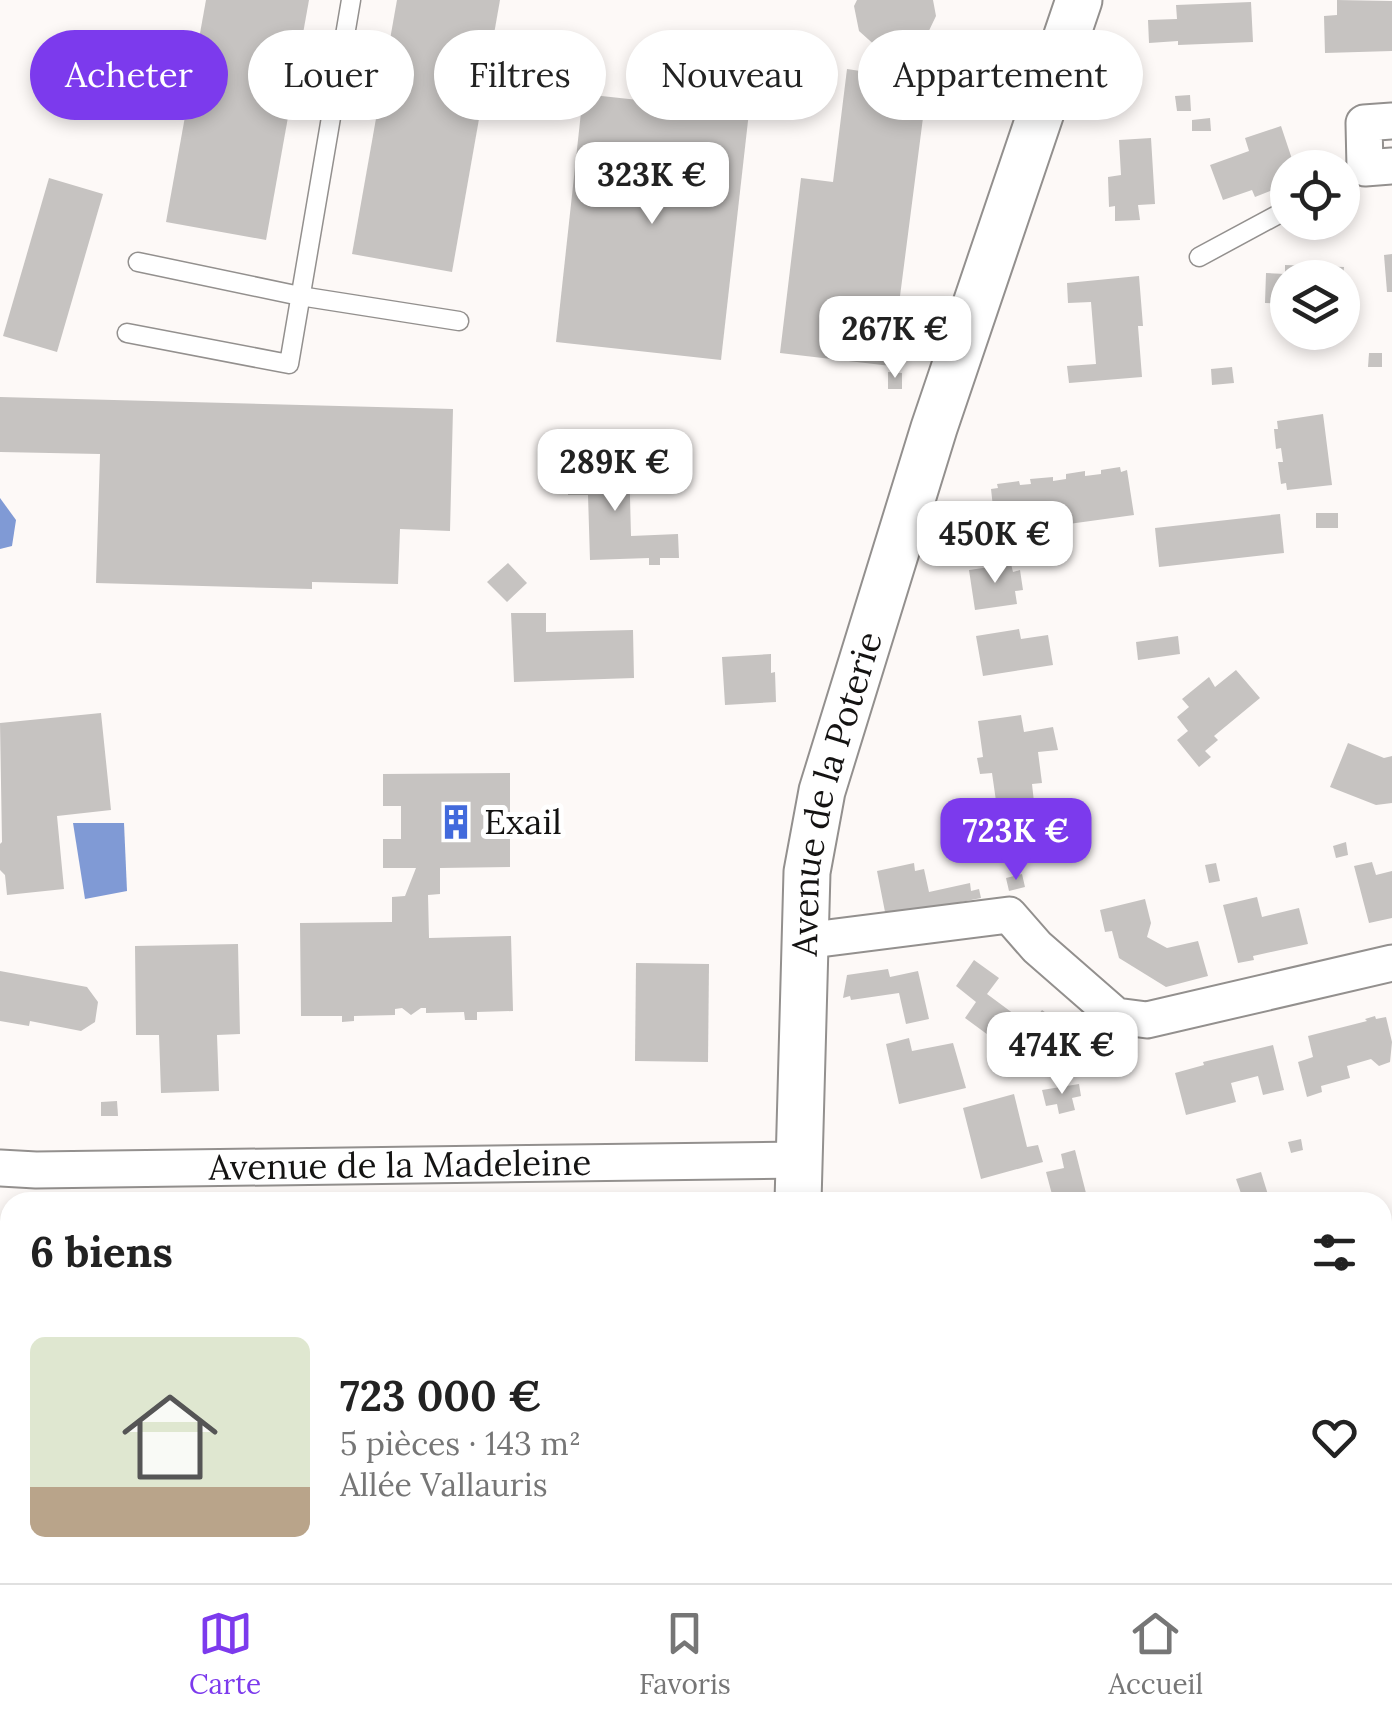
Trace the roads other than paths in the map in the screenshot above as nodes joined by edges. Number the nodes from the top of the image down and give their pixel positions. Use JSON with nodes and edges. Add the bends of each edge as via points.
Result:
{"nodes":[{"id":1,"x":350,"y":0,"type":"edge"},
{"id":2,"x":1079,"y":0,"type":"edge"},
{"id":3,"x":1392,"y":120,"type":"edge"},
{"id":4,"x":1370,"y":169,"type":"edge"},
{"id":5,"x":1270,"y":219,"type":"edge"},
{"id":6,"x":1199,"y":257,"type":"dead end"},
{"id":7,"x":138,"y":262,"type":"dead end"},
{"id":8,"x":300,"y":296,"type":"junction"},
{"id":9,"x":459,"y":321,"type":"dead end"},
{"id":10,"x":127,"y":333,"type":"dead end"},
{"id":11,"x":804,"y":941,"type":"junction"},
{"id":12,"x":1392,"y":963,"type":"edge"},
{"id":13,"x":0,"y":1168,"type":"edge"},
{"id":14,"x":798,"y":1181,"type":"edge"}],
"edges":[{"from":1,"to":8,"type":"lane"},
{"from":2,"to":11,"type":"street","name":"Avenue de la Poterie","via":[[830,759],[807,872]]},
{"from":3,"to":4,"type":"street","via":[[1364,123]]},
{"from":5,"to":6,"type":"lane"},
{"from":7,"to":8,"type":"lane"},
{"from":8,"to":9,"type":"lane"},
{"from":8,"to":10,"type":"lane","via":[[288,364]]},
{"from":11,"to":12,"type":"street","via":[[1009,915],[1116,1016],[1147,1020]]},
{"from":11,"to":14,"type":"street","name":"Avenue de la Poterie"},
{"from":13,"to":14,"type":"street","name":"Avenue de la Madeleine"}]}
